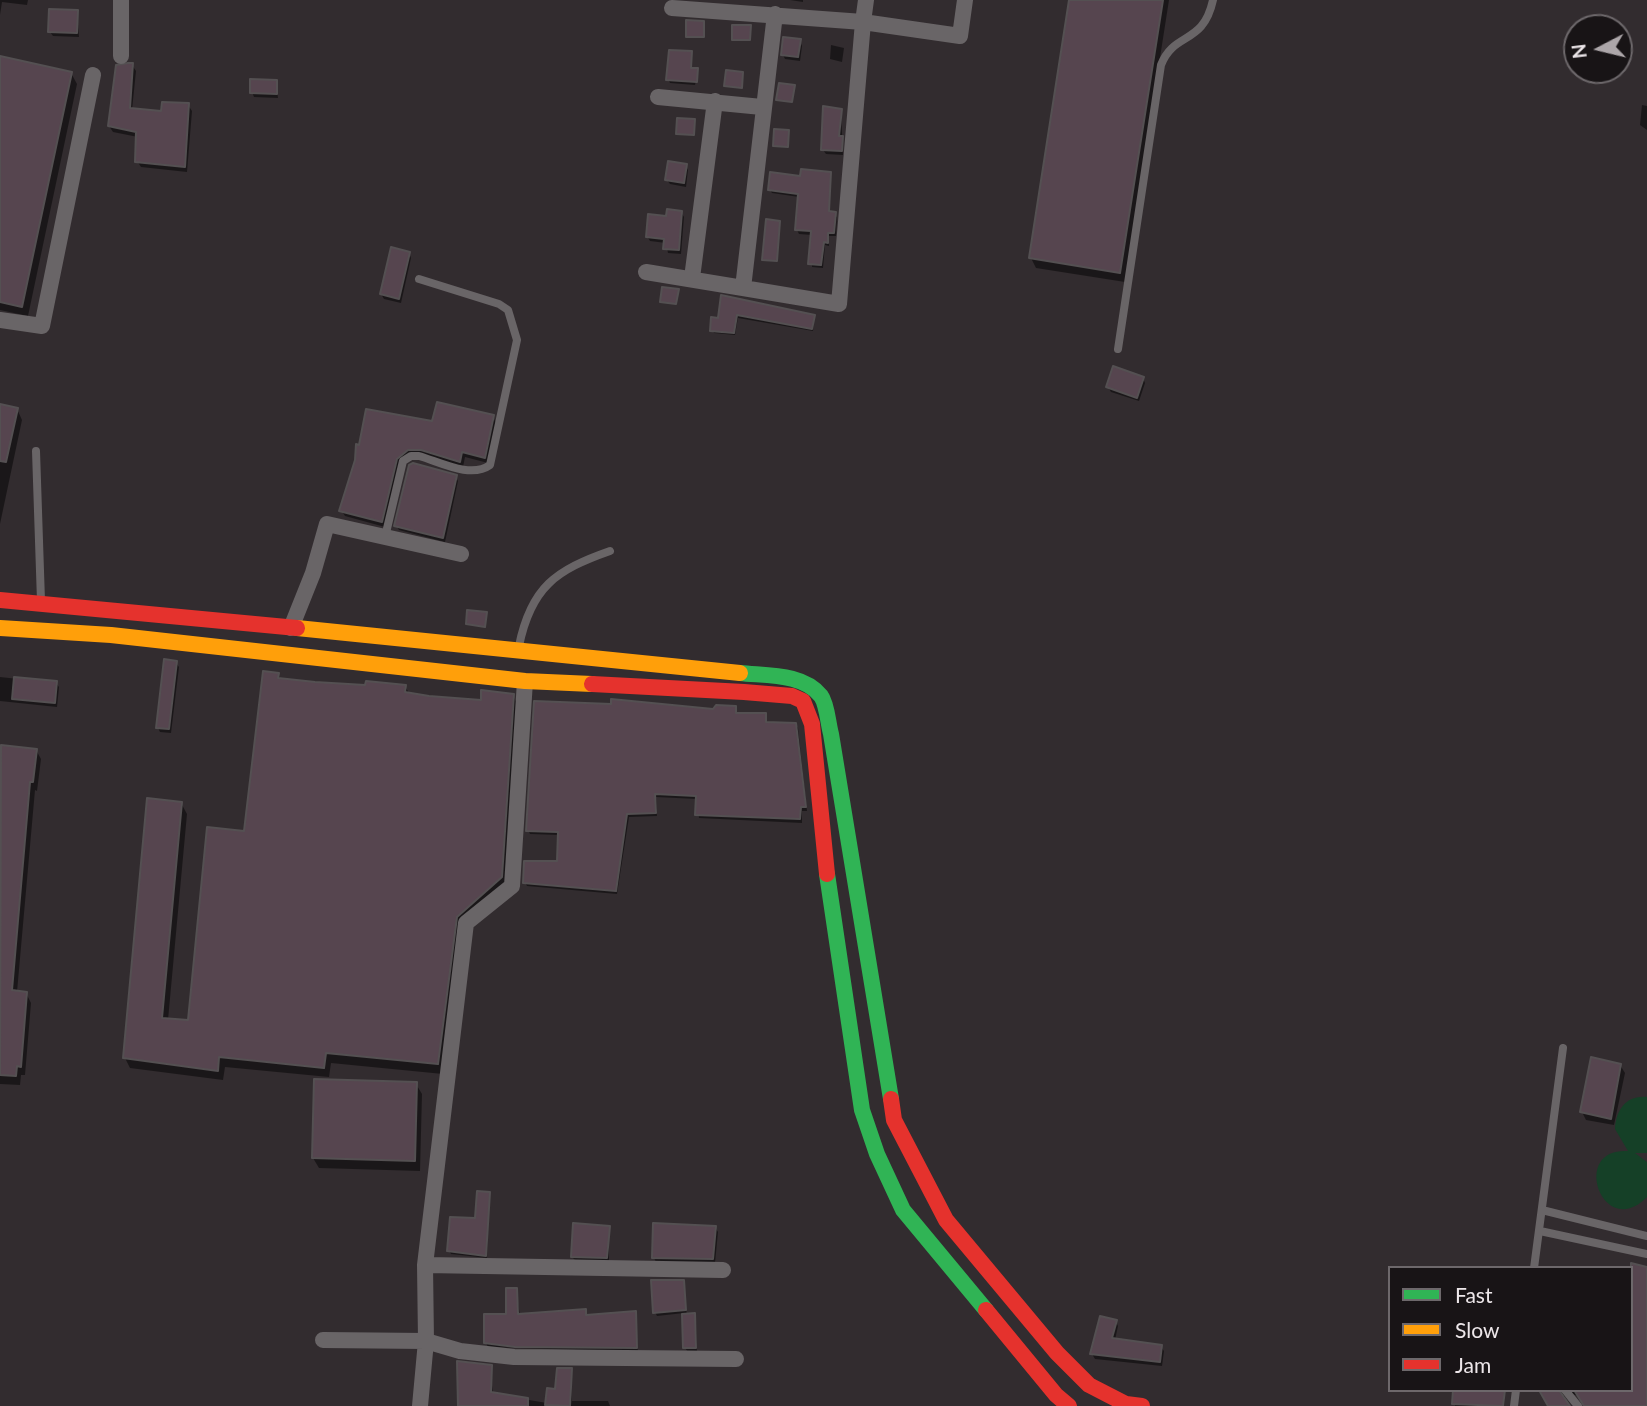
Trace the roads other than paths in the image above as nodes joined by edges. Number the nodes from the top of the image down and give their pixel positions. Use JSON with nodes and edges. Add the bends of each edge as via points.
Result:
{"nodes":[{"id":1,"x":121,"y":0,"type":"edge"},
{"id":2,"x":866,"y":0,"type":"edge"},
{"id":3,"x":965,"y":0,"type":"edge"},
{"id":4,"x":1213,"y":0,"type":"edge"},
{"id":5,"x":672,"y":8,"type":"dead end"},
{"id":6,"x":775,"y":14,"type":"junction"},
{"id":7,"x":863,"y":22,"type":"junction"},
{"id":8,"x":121,"y":57,"type":"dead end"},
{"id":9,"x":93,"y":75,"type":"dead end"},
{"id":10,"x":658,"y":97,"type":"dead end"},
{"id":11,"x":715,"y":101,"type":"junction"},
{"id":12,"x":762,"y":107,"type":"junction"},
{"id":13,"x":646,"y":272,"type":"dead end"},
{"id":14,"x":692,"y":278,"type":"junction"},
{"id":15,"x":419,"y":279,"type":"dead end"},
{"id":16,"x":743,"y":288,"type":"junction"},
{"id":17,"x":0,"y":320,"type":"edge"},
{"id":18,"x":1118,"y":349,"type":"dead end"},
{"id":19,"x":36,"y":451,"type":"dead end"},
{"id":20,"x":385,"y":537,"type":"junction"},
{"id":21,"x":610,"y":551,"type":"dead end"},
{"id":22,"x":461,"y":554,"type":"dead end"},
{"id":23,"x":0,"y":600,"type":"edge"},
{"id":24,"x":41,"y":604,"type":"junction"},
{"id":25,"x":0,"y":628,"type":"edge"},
{"id":26,"x":291,"y":628,"type":"junction"},
{"id":27,"x":432,"y":641,"type":"junction"},
{"id":28,"x":519,"y":649,"type":"junction"},
{"id":29,"x":429,"y":672,"type":"junction"},
{"id":30,"x":525,"y":681,"type":"junction"},
{"id":31,"x":1563,"y":1048,"type":"dead end"},
{"id":32,"x":1542,"y":1210,"type":"junction"},
{"id":33,"x":1540,"y":1231,"type":"junction"},
{"id":34,"x":1647,"y":1236,"type":"edge"},
{"id":35,"x":1647,"y":1254,"type":"edge"},
{"id":36,"x":425,"y":1265,"type":"junction"},
{"id":37,"x":1534,"y":1266,"type":"edge"},
{"id":38,"x":723,"y":1270,"type":"dead end"},
{"id":39,"x":323,"y":1340,"type":"dead end"},
{"id":40,"x":426,"y":1341,"type":"junction"},
{"id":41,"x":736,"y":1359,"type":"dead end"},
{"id":42,"x":1567,"y":1392,"type":"edge"},
{"id":43,"x":420,"y":1406,"type":"edge"},
{"id":44,"x":1069,"y":1406,"type":"edge"},
{"id":45,"x":1142,"y":1406,"type":"edge"},
{"id":46,"x":1578,"y":1406,"type":"edge"}],
"edges":[{"from":1,"to":8,"type":"street"},
{"from":2,"to":7,"type":"street"},
{"from":3,"to":7,"type":"street","via":[[960,36]]},
{"from":4,"to":18,"type":"lane","via":[[1204,26],[1171,48],[1161,65]]},
{"from":5,"to":6,"type":"street"},
{"from":6,"to":7,"type":"street"},
{"from":6,"to":12,"type":"street"},
{"from":7,"to":16,"type":"street","via":[[839,304]]},
{"from":9,"to":17,"type":"street","via":[[42,326]]},
{"from":10,"to":11,"type":"street"},
{"from":11,"to":12,"type":"street"},
{"from":11,"to":14,"type":"street"},
{"from":12,"to":16,"type":"street"},
{"from":13,"to":14,"type":"street"},
{"from":14,"to":16,"type":"street"},
{"from":15,"to":20,"type":"lane","via":[[499,304],[508,310],[517,340],[490,465],[471,471],[419,456],[403,461]]},
{"from":19,"to":24,"type":"lane"},
{"from":20,"to":22,"type":"street"},
{"from":20,"to":26,"type":"street","via":[[327,524]]},
{"from":21,"to":28,"type":"lane","via":[[573,564],[544,587],[532,607]]},
{"from":23,"to":24,"type":"street"},
{"from":24,"to":26,"type":"street"},
{"from":25,"to":29,"type":"street","via":[[111,635]]},
{"from":26,"to":27,"type":"street"},
{"from":27,"to":28,"type":"street"},
{"from":27,"to":29,"type":"street"},
{"from":28,"to":45,"type":"street","via":[[793,679],[822,697],[841,785],[894,1120],[946,1220],[1057,1353],[1089,1385],[1126,1404]]},
{"from":29,"to":30,"type":"street"},
{"from":30,"to":36,"type":"street","via":[[512,886],[466,923]]},
{"from":30,"to":44,"type":"street","via":[[744,692],[803,701],[812,724],[828,881],[862,1110],[877,1154],[903,1210]]},
{"from":31,"to":32,"type":"lane"},
{"from":32,"to":33,"type":"lane"},
{"from":32,"to":34,"type":"lane"},
{"from":33,"to":35,"type":"lane"},
{"from":33,"to":37,"type":"lane"},
{"from":36,"to":38,"type":"street"},
{"from":36,"to":40,"type":"street"},
{"from":39,"to":40,"type":"street"},
{"from":40,"to":41,"type":"street","via":[[460,1352],[514,1357]]},
{"from":40,"to":43,"type":"street"},
{"from":42,"to":46,"type":"lane"}]}
